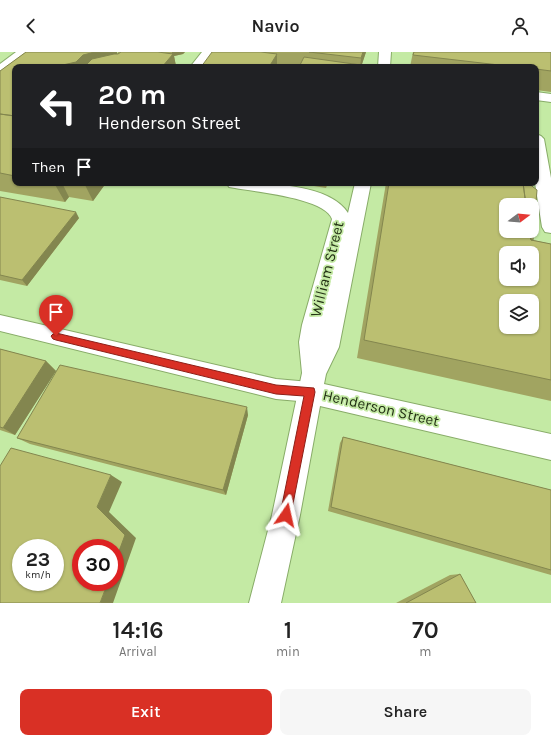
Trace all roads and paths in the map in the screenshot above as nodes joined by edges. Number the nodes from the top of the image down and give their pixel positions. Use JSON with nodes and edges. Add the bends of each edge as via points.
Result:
{"nodes":[{"id":1,"x":9,"y":52,"type":"edge"},
{"id":2,"x":24,"y":52,"type":"edge"},
{"id":3,"x":208,"y":52,"type":"edge"},
{"id":4,"x":385,"y":52,"type":"edge"},
{"id":5,"x":0,"y":59,"type":"edge"},
{"id":6,"x":198,"y":64,"type":"edge"},
{"id":7,"x":384,"y":64,"type":"edge"},
{"id":8,"x":0,"y":70,"type":"edge"},
{"id":9,"x":539,"y":96,"type":"edge"},
{"id":10,"x":551,"y":98,"type":"edge"},
{"id":11,"x":539,"y":157,"type":"edge"},
{"id":12,"x":254,"y":186,"type":"edge"},
{"id":13,"x":362,"y":186,"type":"edge"},
{"id":14,"x":297,"y":193,"type":"junction"},
{"id":15,"x":359,"y":204,"type":"junction"},
{"id":16,"x":551,"y":227,"type":"edge"},
{"id":17,"x":0,"y":323,"type":"edge"},
{"id":18,"x":312,"y":382,"type":"junction"},
{"id":19,"x":551,"y":447,"type":"edge"},
{"id":20,"x":265,"y":603,"type":"edge"}],
"edges":[{"from":1,"to":5,"type":"street"},
{"from":2,"to":8,"type":"street"},
{"from":3,"to":6,"type":"street"},
{"from":4,"to":7,"type":"street"},
{"from":9,"to":10,"type":"street"},
{"from":11,"to":16,"type":"street"},
{"from":12,"to":14,"type":"street"},
{"from":13,"to":15,"type":"street","name":"William Street"},
{"from":14,"to":15,"type":"street"},
{"from":14,"to":18,"type":"street","name":"William Street","via":[[329,204],[340,214],[341,219],[313,325],[310,342]]},
{"from":15,"to":18,"type":"street","name":"William Street","via":[[328,347]]},
{"from":17,"to":18,"type":"lane","name":"Henderson Street","via":[[276,389]]},
{"from":18,"to":19,"type":"street","name":"Henderson Street"},
{"from":18,"to":20,"type":"street","name":"William Street","via":[[286,515]]}]}
